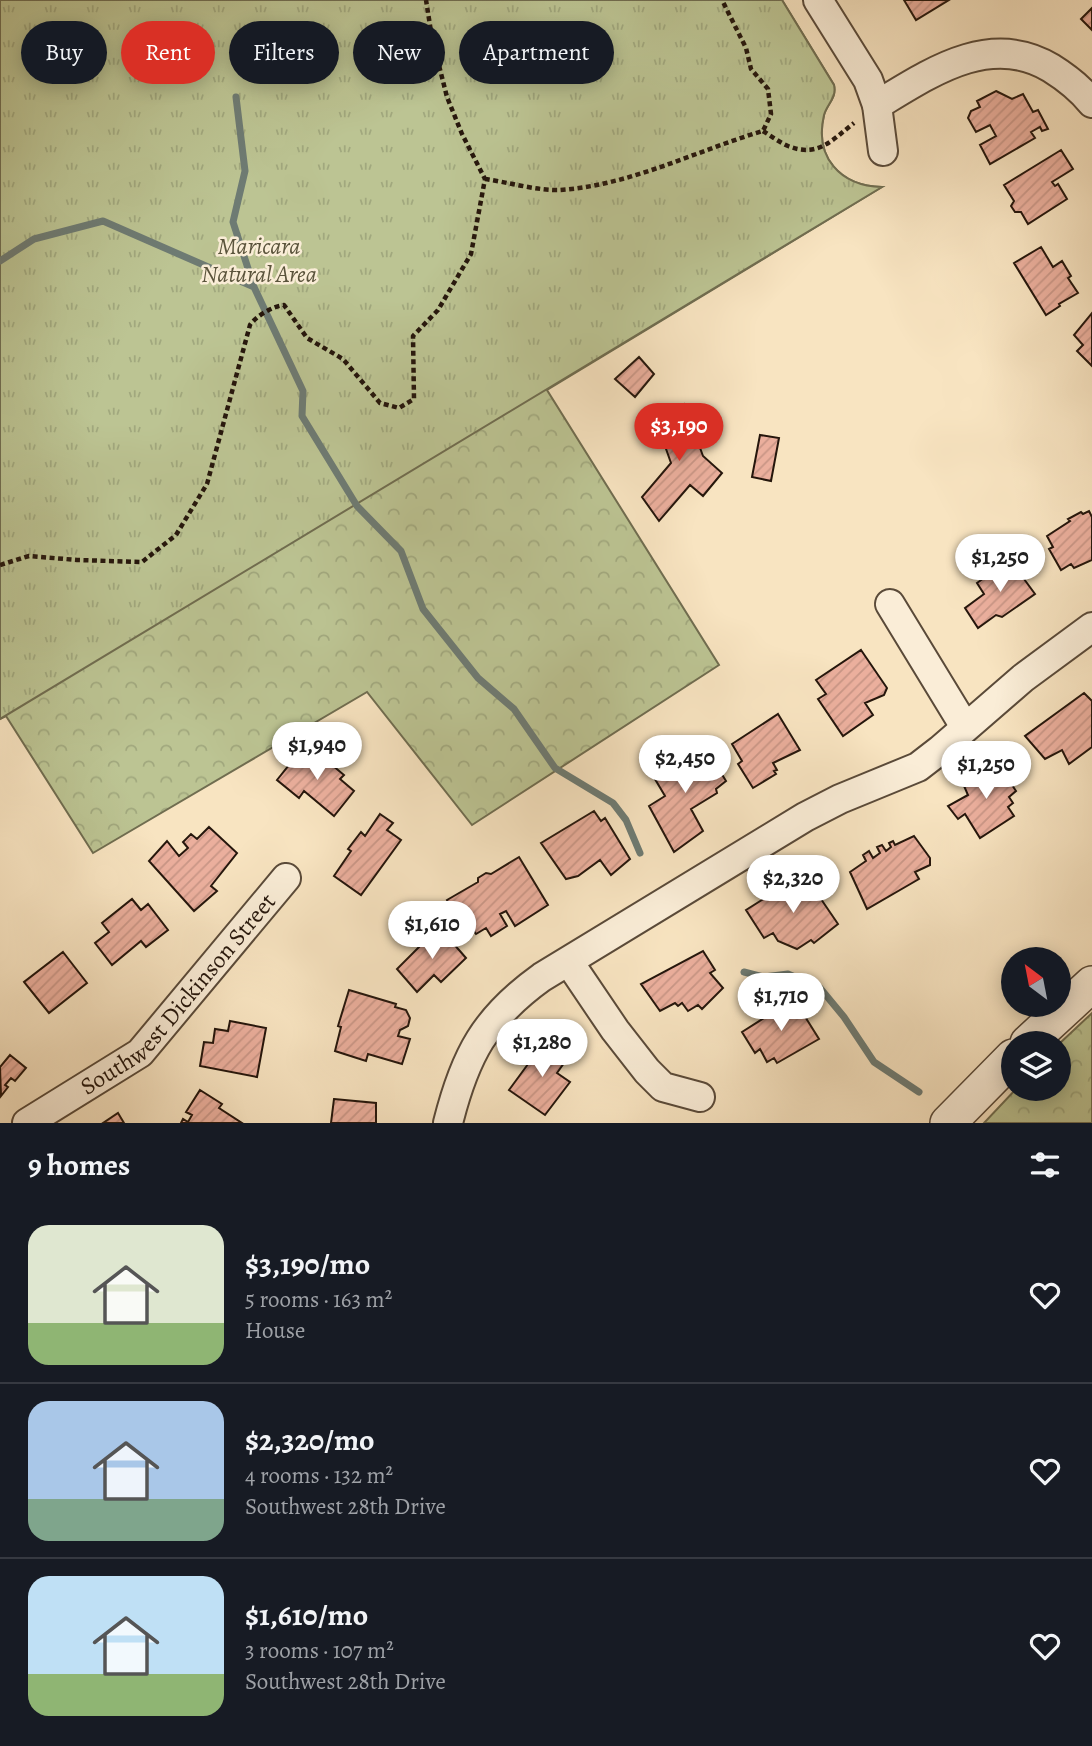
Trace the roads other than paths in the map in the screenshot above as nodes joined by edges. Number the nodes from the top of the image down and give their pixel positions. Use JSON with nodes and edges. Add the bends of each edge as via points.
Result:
{"nodes":[{"id":1,"x":818,"y":0,"type":"edge"},
{"id":2,"x":1092,"y":103,"type":"edge"},
{"id":3,"x":877,"y":105,"type":"junction"},
{"id":4,"x":883,"y":151,"type":"dead end"},
{"id":5,"x":890,"y":604,"type":"dead end"},
{"id":6,"x":1092,"y":627,"type":"edge"},
{"id":7,"x":965,"y":727,"type":"junction"},
{"id":8,"x":286,"y":877,"type":"dead end"},
{"id":9,"x":569,"y":962,"type":"junction"},
{"id":10,"x":1092,"y":984,"type":"edge"},
{"id":11,"x":1041,"y":1031,"type":"edge"},
{"id":12,"x":1001,"y":1069,"type":"edge"},
{"id":13,"x":700,"y":1097,"type":"dead end"},
{"id":14,"x":27,"y":1123,"type":"edge"},
{"id":15,"x":448,"y":1123,"type":"edge"},
{"id":16,"x":948,"y":1123,"type":"edge"}],
"edges":[{"from":1,"to":3,"type":"street","via":[[868,80]]},
{"from":2,"to":3,"type":"street","via":[[1076,85],[1045,65],[1008,52],[975,55],[926,75]]},
{"from":3,"to":4,"type":"street"},
{"from":5,"to":7,"type":"street"},
{"from":6,"to":7,"type":"street"},
{"from":7,"to":9,"type":"street","via":[[918,766],[805,817]]},
{"from":8,"to":14,"type":"street","name":"Southwest Dickinson Street","via":[[139,1053]]},
{"from":9,"to":13,"type":"street","via":[[647,1071],[663,1087]]},
{"from":9,"to":15,"type":"street","via":[[518,994],[496,1015],[478,1039]]},
{"from":10,"to":11,"type":"street"},
{"from":12,"to":16,"type":"street"}]}
